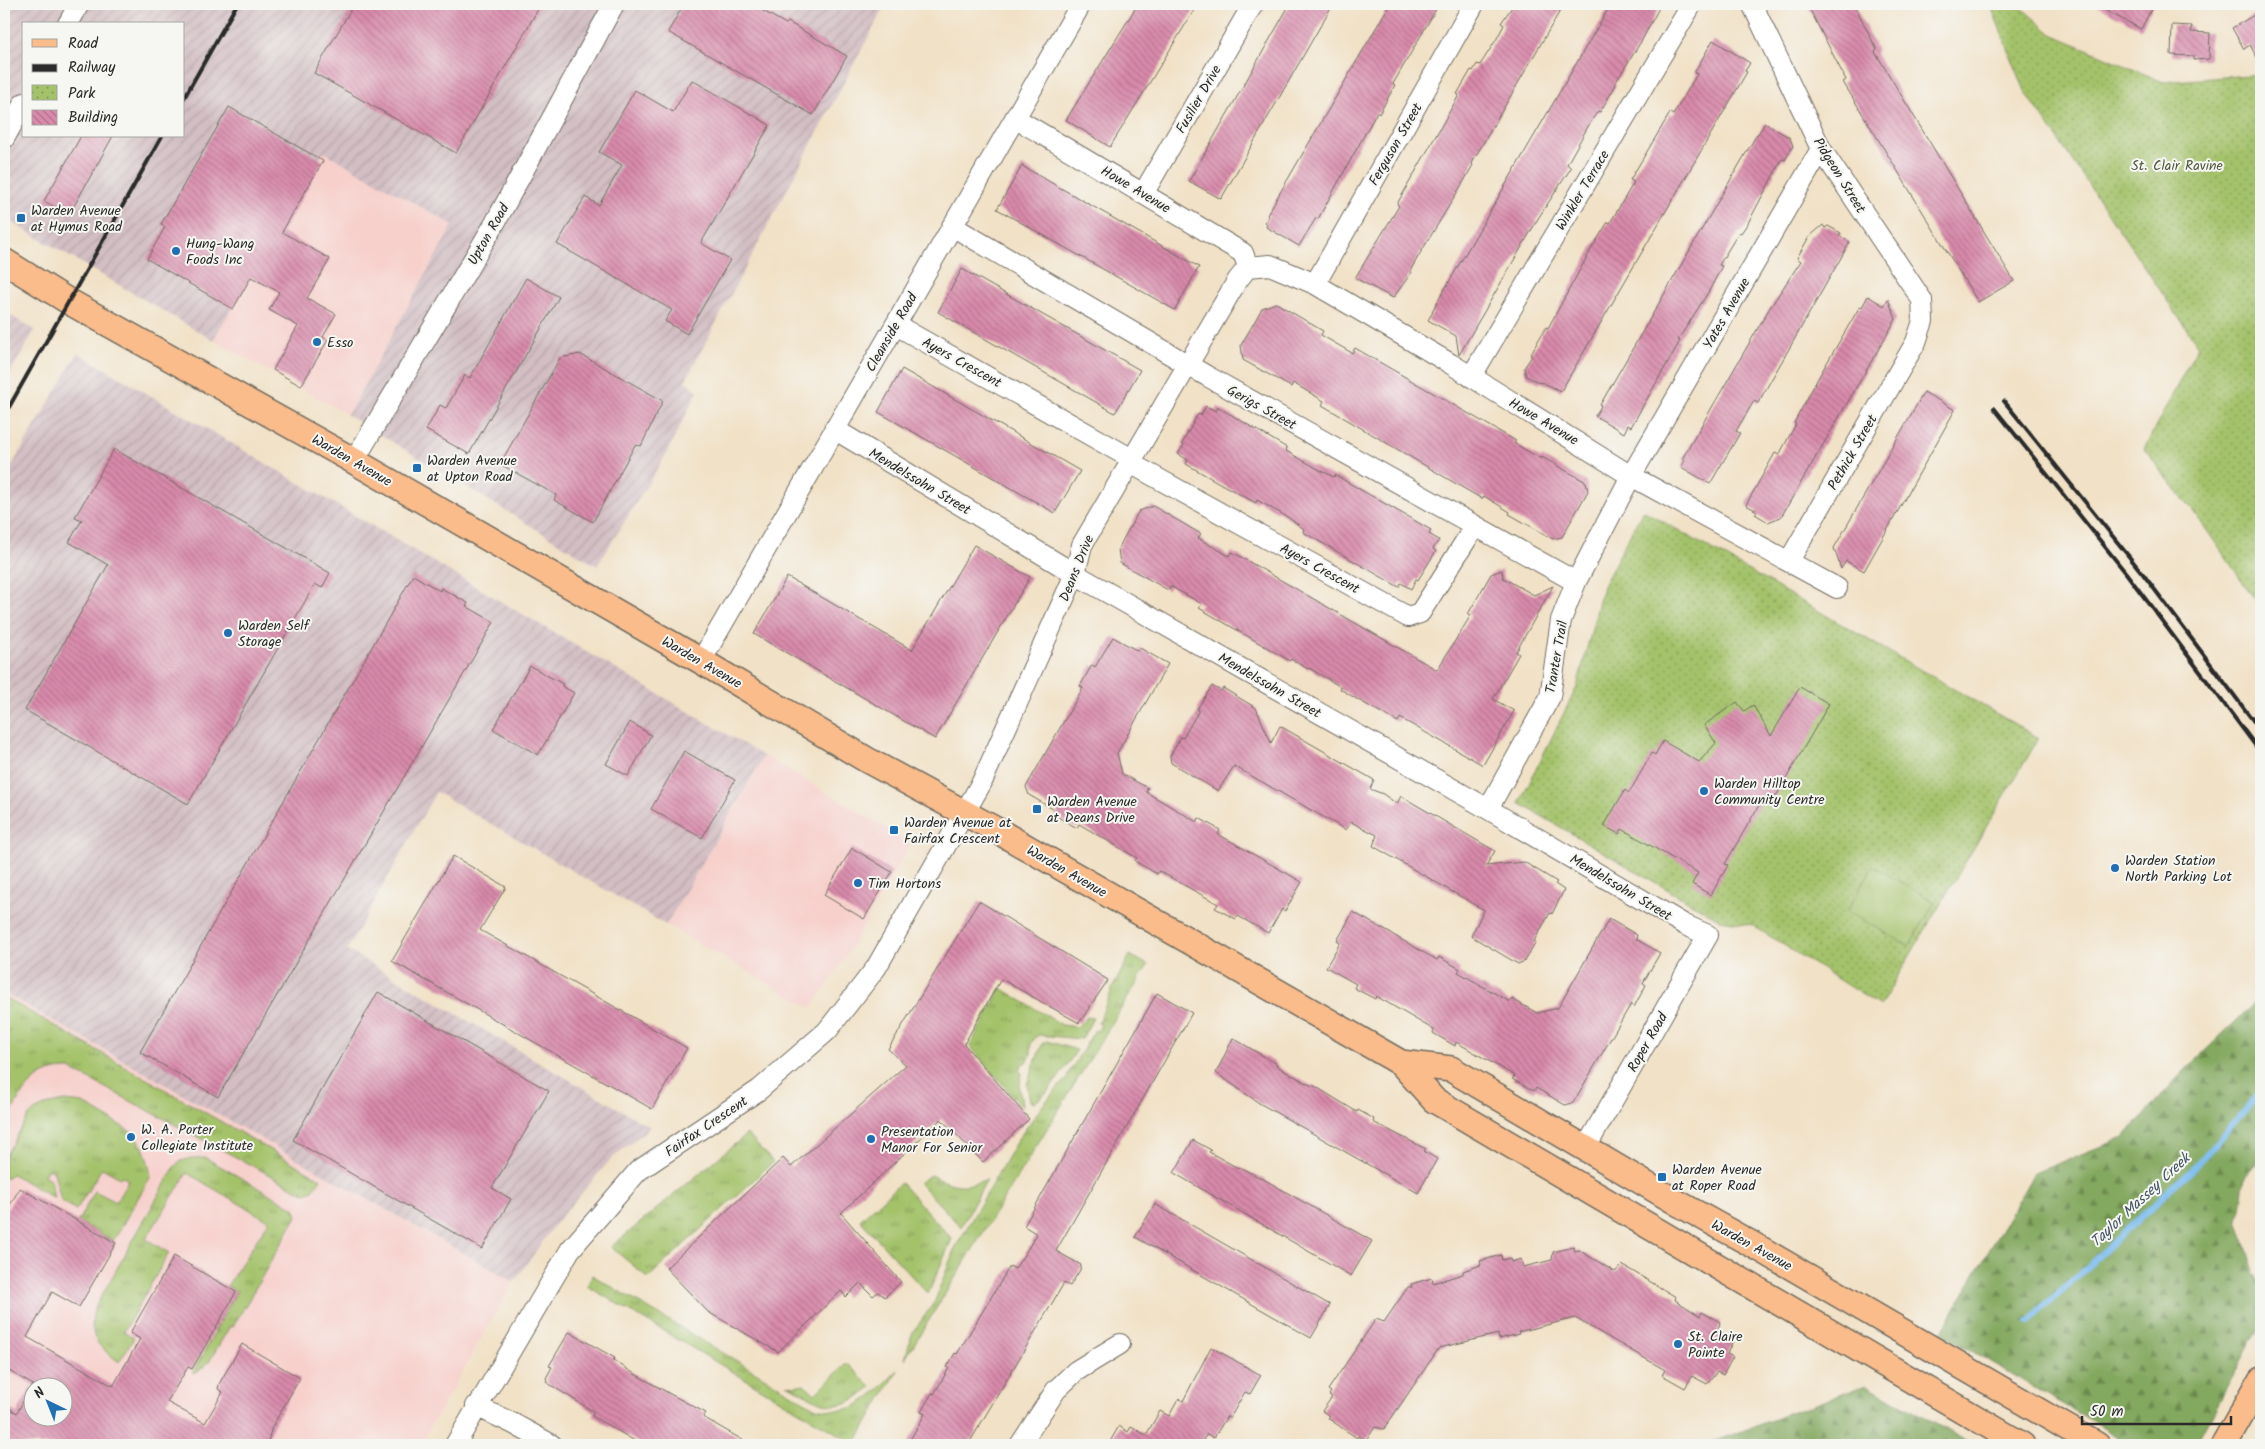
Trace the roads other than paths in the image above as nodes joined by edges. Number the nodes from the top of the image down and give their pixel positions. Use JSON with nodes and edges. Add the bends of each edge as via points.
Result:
{"nodes":[{"id":1,"x":79,"y":4,"type":"edge"},
{"id":2,"x":614,"y":4,"type":"edge"},
{"id":3,"x":1081,"y":4,"type":"edge"},
{"id":4,"x":1253,"y":4,"type":"edge"},
{"id":5,"x":1474,"y":4,"type":"edge"},
{"id":6,"x":1692,"y":4,"type":"edge"},
{"id":7,"x":1752,"y":4,"type":"edge"},
{"id":8,"x":69,"y":22,"type":"edge"},
{"id":9,"x":22,"y":108,"type":"edge"},
{"id":10,"x":1015,"y":118,"type":"junction"},
{"id":11,"x":4,"y":139,"type":"edge"},
{"id":12,"x":1821,"y":149,"type":"junction"},
{"id":13,"x":1143,"y":194,"type":"junction"},
{"id":14,"x":952,"y":226,"type":"junction"},
{"id":15,"x":4,"y":261,"type":"edge"},
{"id":16,"x":1242,"y":274,"type":"junction"},
{"id":17,"x":1315,"y":284,"type":"junction"},
{"id":18,"x":896,"y":325,"type":"junction"},
{"id":19,"x":1916,"y":342,"type":"joint"},
{"id":20,"x":1188,"y":363,"type":"junction"},
{"id":21,"x":1471,"y":377,"type":"junction"},
{"id":22,"x":834,"y":429,"type":"junction"},
{"id":23,"x":354,"y":461,"type":"junction"},
{"id":24,"x":1131,"y":461,"type":"junction"},
{"id":25,"x":1631,"y":476,"type":"junction"},
{"id":26,"x":1475,"y":526,"type":"junction"},
{"id":27,"x":1789,"y":561,"type":"junction"},
{"id":28,"x":1075,"y":574,"type":"junction"},
{"id":29,"x":1576,"y":582,"type":"junction"},
{"id":30,"x":1837,"y":588,"type":"dead end"},
{"id":31,"x":701,"y":661,"type":"junction"},
{"id":32,"x":1488,"y":809,"type":"junction"},
{"id":33,"x":964,"y":814,"type":"junction"},
{"id":34,"x":1708,"y":936,"type":"joint"},
{"id":35,"x":1401,"y":1063,"type":"junction"},
{"id":36,"x":1585,"y":1149,"type":"junction"},
{"id":37,"x":1120,"y":1344,"type":"dead end"},
{"id":38,"x":2261,"y":1380,"type":"edge"},
{"id":39,"x":476,"y":1406,"type":"junction"},
{"id":40,"x":455,"y":1445,"type":"edge"},
{"id":41,"x":552,"y":1445,"type":"edge"},
{"id":42,"x":1020,"y":1445,"type":"edge"},
{"id":43,"x":2022,"y":1445,"type":"edge"},
{"id":44,"x":2097,"y":1445,"type":"edge"},
{"id":45,"x":2224,"y":1445,"type":"edge"}],
"edges":[{"from":1,"to":8,"type":"street"},
{"from":2,"to":23,"type":"street","name":"Upton Road","via":[[495,223]]},
{"from":3,"to":10,"type":"street","name":"Cleanside Road"},
{"from":4,"to":13,"type":"street","name":"Fusilier Drive"},
{"from":5,"to":17,"type":"street","name":"Ferguson Street"},
{"from":6,"to":21,"type":"street","name":"Winkler Terrace"},
{"from":7,"to":12,"type":"street","name":"Pidgeon Street"},
{"from":9,"to":11,"type":"street"},
{"from":10,"to":13,"type":"street","name":"Howe Avenue"},
{"from":10,"to":14,"type":"street","name":"Cleanside Road"},
{"from":12,"to":19,"type":"street","name":"Pidgeon Street","via":[[1922,300],[1923,321]]},
{"from":12,"to":25,"type":"street","name":"Yates Avenue"},
{"from":13,"to":16,"type":"street","name":"Howe Avenue","via":[[1243,253]]},
{"from":14,"to":18,"type":"street","name":"Cleanside Road"},
{"from":14,"to":20,"type":"street","name":"Gerigs Street"},
{"from":15,"to":23,"type":"main road","name":"Warden Avenue","via":[[68,301]]},
{"from":16,"to":17,"type":"street","name":"Howe Avenue","via":[[1270,265]]},
{"from":16,"to":20,"type":"street","name":"Deans Drive"},
{"from":17,"to":21,"type":"street","name":"Howe Avenue"},
{"from":18,"to":22,"type":"street","name":"Cleanside Road"},
{"from":18,"to":24,"type":"street","name":"Ayers Crescent"},
{"from":19,"to":27,"type":"street","name":"Pethick Street"},
{"from":20,"to":24,"type":"street","name":"Deans Drive"},
{"from":20,"to":26,"type":"street","name":"Gerigs Street"},
{"from":21,"to":25,"type":"street","name":"Howe Avenue"},
{"from":22,"to":28,"type":"street","name":"Mendelssohn Street"},
{"from":22,"to":31,"type":"street","name":"Cleanside Road"},
{"from":23,"to":31,"type":"main road","name":"Warden Avenue"},
{"from":24,"to":26,"type":"street","name":"Ayers Crescent","via":[[1408,617],[1420,613],[1425,607]]},
{"from":24,"to":28,"type":"street","name":"Deans Drive","via":[[1082,545]]},
{"from":25,"to":27,"type":"street","name":"Howe Avenue"},
{"from":25,"to":29,"type":"street","name":"Tranter Trail"},
{"from":26,"to":29,"type":"street","name":"Gerigs Street"},
{"from":27,"to":30,"type":"street","name":"Howe Avenue"},
{"from":28,"to":32,"type":"street","name":"Mendelssohn Street"},
{"from":28,"to":33,"type":"street","name":"Deans Drive","via":[[982,782]]},
{"from":29,"to":32,"type":"street","name":"Tranter Trail","via":[[1561,620],[1550,698]]},
{"from":31,"to":33,"type":"main road","name":"Warden Avenue"},
{"from":32,"to":34,"type":"street","name":"Mendelssohn Street"},
{"from":33,"to":35,"type":"main road","name":"Warden Avenue"},
{"from":33,"to":39,"type":"street","name":"Fairfax Crescent","via":[[876,968],[827,1031],[759,1090],[638,1171],[570,1250]]},
{"from":34,"to":36,"type":"street","name":"Roper Road"},
{"from":35,"to":36,"type":"main road","name":"Warden Avenue","via":[[1451,1069]]},
{"from":35,"to":43,"type":"main road","name":"Warden Avenue","via":[[1434,1100]]},
{"from":36,"to":44,"type":"main road","name":"Warden Avenue"},
{"from":37,"to":42,"type":"street","via":[[1076,1371],[1056,1390]]},
{"from":38,"to":45,"type":"main road"},
{"from":39,"to":40,"type":"street","name":"Fairfax Crescent"},
{"from":39,"to":41,"type":"street"}]}
